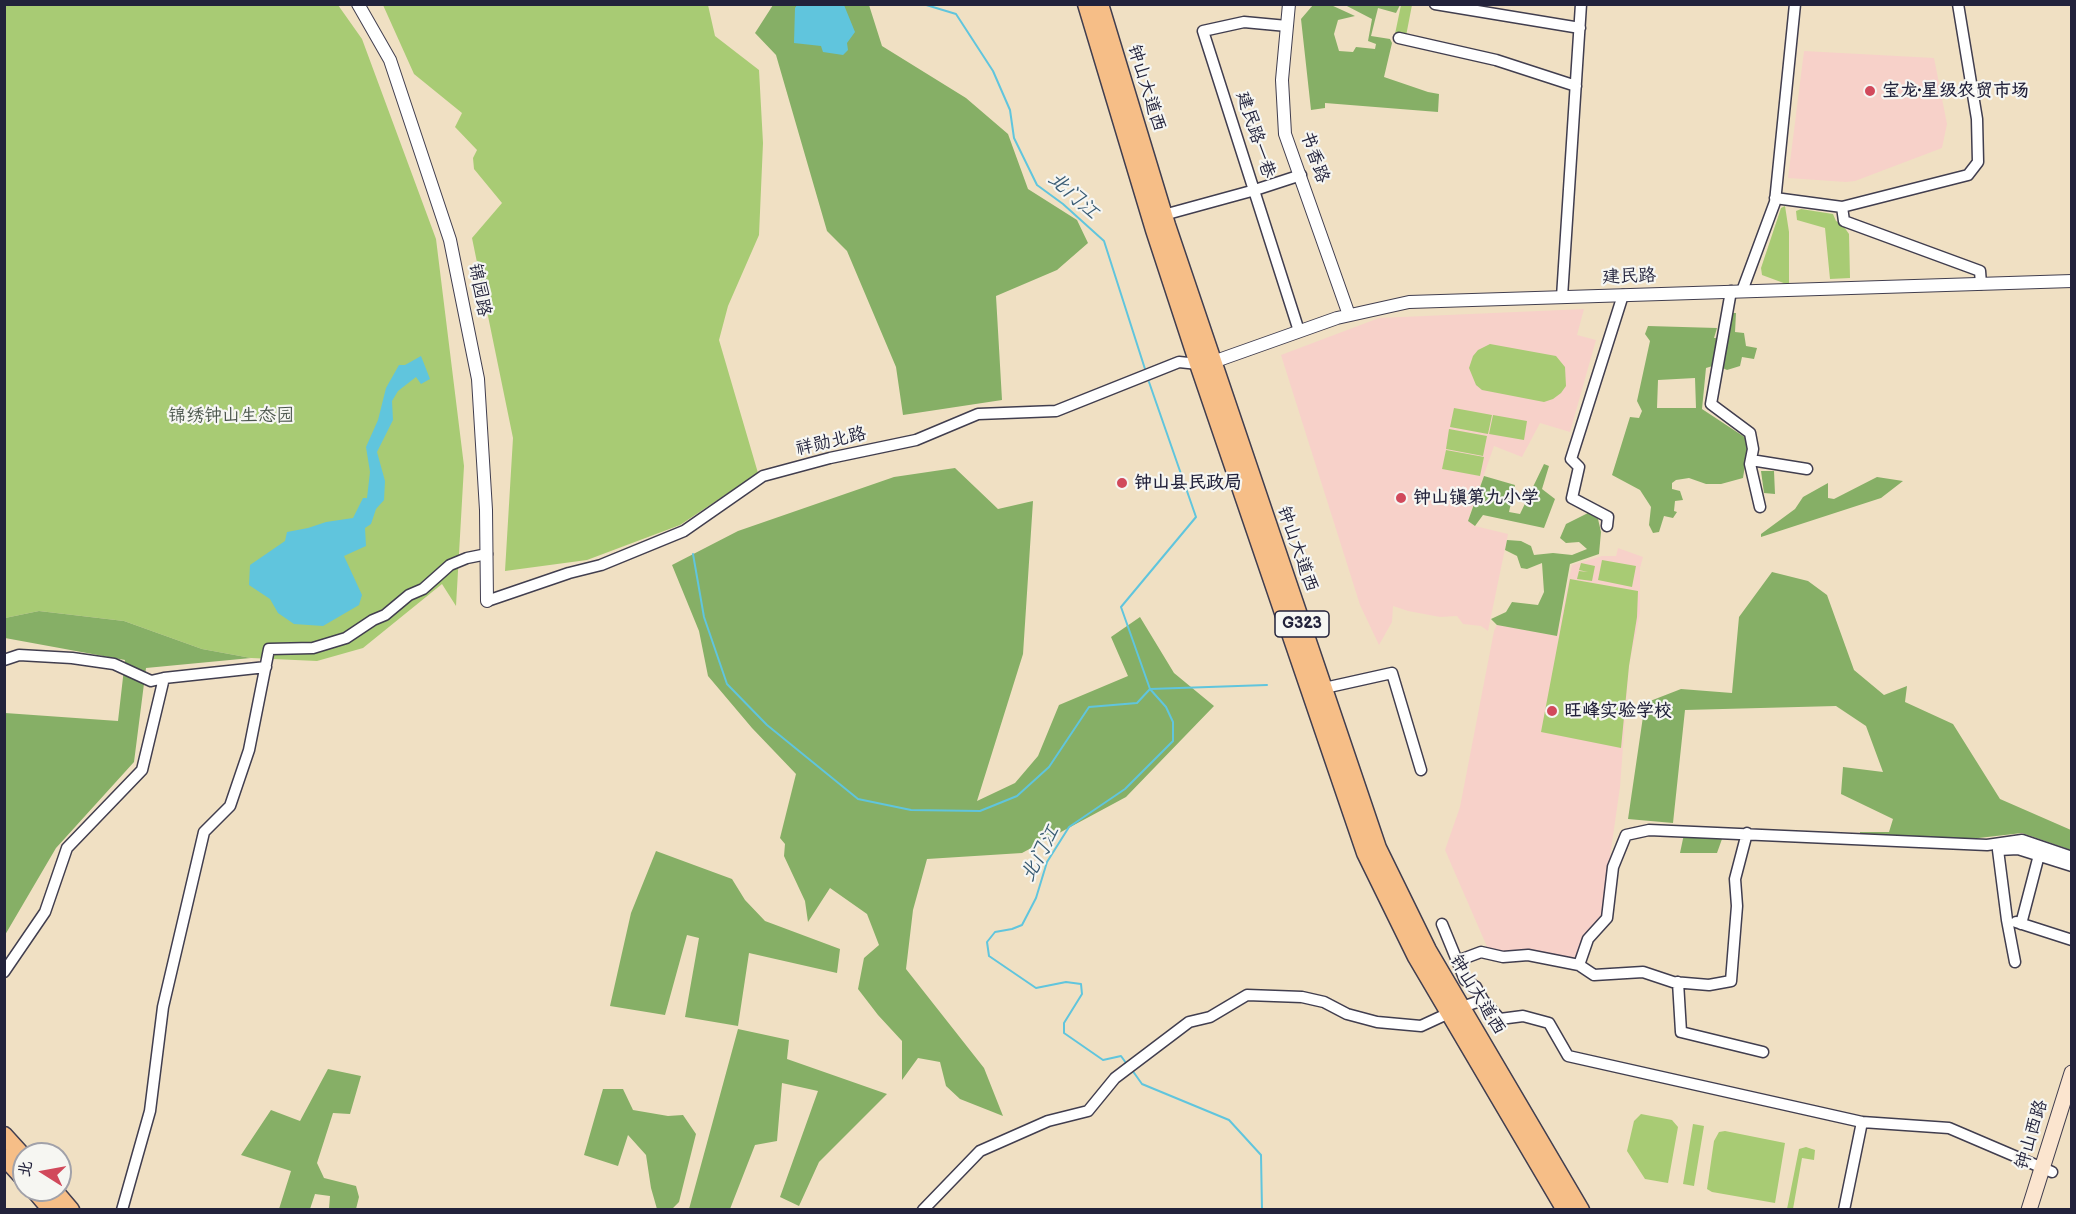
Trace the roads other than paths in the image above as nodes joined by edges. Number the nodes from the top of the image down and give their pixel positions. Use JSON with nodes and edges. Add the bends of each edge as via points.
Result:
{"nodes":[{"id":1,"x":358,"y":4,"type":"edge"},
{"id":2,"x":1086,"y":4,"type":"edge"},
{"id":3,"x":1100,"y":4,"type":"edge"},
{"id":4,"x":1289,"y":4,"type":"edge"},
{"id":5,"x":1436,"y":4,"type":"edge"},
{"id":6,"x":1581,"y":4,"type":"edge"},
{"id":7,"x":1795,"y":4,"type":"edge"},
{"id":8,"x":1958,"y":4,"type":"edge"},
{"id":9,"x":1287,"y":26,"type":"junction"},
{"id":10,"x":1580,"y":28,"type":"junction"},
{"id":11,"x":1399,"y":38,"type":"dead end"},
{"id":12,"x":1576,"y":86,"type":"junction"},
{"id":13,"x":1301,"y":175,"type":"junction"},
{"id":14,"x":1255,"y":190,"type":"junction"},
{"id":15,"x":1775,"y":198,"type":"junction"},
{"id":16,"x":1842,"y":207,"type":"junction"},
{"id":17,"x":1157,"y":217,"type":"junction"},
{"id":18,"x":2072,"y":281,"type":"edge"},
{"id":19,"x":1981,"y":284,"type":"junction"},
{"id":20,"x":1737,"y":291,"type":"junction"},
{"id":21,"x":1623,"y":295,"type":"junction"},
{"id":22,"x":1562,"y":297,"type":"junction"},
{"id":23,"x":1349,"y":315,"type":"junction"},
{"id":24,"x":1299,"y":331,"type":"junction"},
{"id":25,"x":1205,"y":363,"type":"junction"},
{"id":26,"x":1751,"y":460,"type":"junction"},
{"id":27,"x":1807,"y":469,"type":"dead end"},
{"id":28,"x":1760,"y":507,"type":"dead end"},
{"id":29,"x":1607,"y":526,"type":"dead end"},
{"id":30,"x":487,"y":554,"type":"junction"},
{"id":31,"x":487,"y":601,"type":"joint"},
{"id":32,"x":4,"y":660,"type":"edge"},
{"id":33,"x":266,"y":667,"type":"junction"},
{"id":34,"x":164,"y":678,"type":"junction"},
{"id":35,"x":1317,"y":690,"type":"junction"},
{"id":36,"x":1421,"y":770,"type":"dead end"},
{"id":37,"x":1747,"y":833,"type":"junction"},
{"id":38,"x":2039,"y":855,"type":"junction"},
{"id":39,"x":2072,"y":857,"type":"edge"},
{"id":40,"x":2072,"y":866,"type":"edge"},
{"id":41,"x":2007,"y":920,"type":"junction"},
{"id":42,"x":1442,"y":924,"type":"dead end"},
{"id":43,"x":2021,"y":924,"type":"junction"},
{"id":44,"x":2072,"y":940,"type":"edge"},
{"id":45,"x":1457,"y":961,"type":"junction"},
{"id":46,"x":2015,"y":962,"type":"dead end"},
{"id":47,"x":1579,"y":965,"type":"junction"},
{"id":48,"x":4,"y":972,"type":"edge"},
{"id":49,"x":1678,"y":982,"type":"junction"},
{"id":50,"x":1483,"y":1000,"type":"junction"},
{"id":51,"x":1456,"y":1010,"type":"junction"},
{"id":52,"x":1763,"y":1052,"type":"dead end"},
{"id":53,"x":2072,"y":1073,"type":"edge"},
{"id":54,"x":2072,"y":1108,"type":"edge"},
{"id":55,"x":1862,"y":1122,"type":"junction"},
{"id":56,"x":2047,"y":1169,"type":"junction"},
{"id":57,"x":122,"y":1209,"type":"edge"},
{"id":58,"x":923,"y":1209,"type":"edge"},
{"id":59,"x":1565,"y":1209,"type":"edge"},
{"id":60,"x":1581,"y":1209,"type":"edge"},
{"id":61,"x":1844,"y":1209,"type":"edge"},
{"id":62,"x":2029,"y":1209,"type":"edge"},
{"id":63,"x":2040,"y":1209,"type":"edge"}],
"edges":[{"from":1,"to":30,"type":"street","name":"锦园路","via":[[390,60],[450,240],[478,379]]},
{"from":2,"to":17,"type":"main road","name":"钟山大道西","number":"G323"},
{"from":3,"to":17,"type":"main road","name":"钟山大道西","number":"G323"},
{"from":4,"to":9,"type":"street","name":"书香路"},
{"from":5,"to":10,"type":"street"},
{"from":6,"to":10,"type":"street"},
{"from":7,"to":15,"type":"street"},
{"from":8,"to":16,"type":"street","via":[[1977,119],[1978,162],[1968,175]]},
{"from":9,"to":13,"type":"street","name":"书香路","via":[[1282,80],[1285,134]]},
{"from":9,"to":14,"type":"street","name":"建民路一巷","via":[[1244,22],[1203,31]]},
{"from":10,"to":12,"type":"street"},
{"from":11,"to":12,"type":"street","via":[[1496,60]]},
{"from":12,"to":22,"type":"street"},
{"from":13,"to":14,"type":"street"},
{"from":13,"to":23,"type":"street","name":"书香路"},
{"from":14,"to":17,"type":"street"},
{"from":14,"to":24,"type":"street","name":"建民路一巷"},
{"from":15,"to":16,"type":"street"},
{"from":15,"to":20,"type":"street"},
{"from":16,"to":19,"type":"street","via":[[1844,221],[1980,272]]},
{"from":17,"to":25,"type":"main road","name":"钟山大道西","number":"G323"},
{"from":18,"to":19,"type":"street","name":"建民路"},
{"from":19,"to":20,"type":"street","name":"建民路"},
{"from":20,"to":21,"type":"street","name":"建民路"},
{"from":20,"to":26,"type":"street","via":[[1711,404],[1750,433]]},
{"from":21,"to":22,"type":"street","name":"建民路"},
{"from":21,"to":29,"type":"street","via":[[1571,459],[1579,467],[1572,498],[1608,517]]},
{"from":22,"to":23,"type":"street","name":"建民路","via":[[1409,302]]},
{"from":23,"to":24,"type":"street","name":"建民路"},
{"from":24,"to":25,"type":"street","name":"建民路"},
{"from":25,"to":31,"type":"street","name":"祥勋北路","via":[[1179,362],[1056,411],[978,414],[916,440],[763,476],[684,531],[601,565]]},
{"from":25,"to":35,"type":"main road","name":"钟山大道西","number":"G323"},
{"from":26,"to":27,"type":"street"},
{"from":26,"to":28,"type":"street"},
{"from":30,"to":31,"type":"street","name":"锦园路"},
{"from":30,"to":33,"type":"street","via":[[450,565],[423,589],[346,638],[313,648],[269,649]]},
{"from":32,"to":34,"type":"street","via":[[19,656],[72,658],[114,663],[151,681]]},
{"from":33,"to":34,"type":"street"},
{"from":33,"to":57,"type":"street","via":[[249,750],[230,806],[204,832],[163,1006],[150,1111]]},
{"from":34,"to":48,"type":"street","via":[[142,770],[67,848],[45,912]]},
{"from":35,"to":36,"type":"street","via":[[1392,673]]},
{"from":35,"to":51,"type":"main road","name":"钟山大道西","number":"G323","via":[[1365,853],[1416,957]]},
{"from":37,"to":39,"type":"street","via":[[1988,845],[2022,840]]},
{"from":37,"to":47,"type":"street","via":[[1649,830],[1626,835],[1613,867],[1607,918],[1588,939]]},
{"from":37,"to":49,"type":"street","via":[[1735,879],[1737,906],[1731,981],[1709,985]]},
{"from":38,"to":40,"type":"street"},
{"from":38,"to":41,"type":"street","via":[[2018,849],[1998,850]]},
{"from":38,"to":43,"type":"street"},
{"from":41,"to":43,"type":"street"},
{"from":41,"to":46,"type":"street"},
{"from":42,"to":45,"type":"street"},
{"from":43,"to":44,"type":"street"},
{"from":45,"to":47,"type":"street","via":[[1481,952],[1503,957],[1528,955]]},
{"from":45,"to":50,"type":"street","via":[[1465,980],[1476,987]]},
{"from":47,"to":49,"type":"street","via":[[1594,975],[1643,972]]},
{"from":49,"to":52,"type":"street","via":[[1681,1032]]},
{"from":50,"to":51,"type":"street"},
{"from":50,"to":55,"type":"street","via":[[1500,1019],[1523,1016],[1549,1023],[1568,1056]]},
{"from":51,"to":58,"type":"street","via":[[1421,1026],[1377,1022],[1302,998],[1247,995],[1210,1017],[1189,1022],[1115,1078],[1088,1111],[1048,1121],[980,1151]]},
{"from":51,"to":59,"type":"main road","name":"钟山大道西","number":"G323"},
{"from":51,"to":60,"type":"main road","name":"钟山大道西","number":"G323"},
{"from":53,"to":56,"type":"main road","name":"钟山西路"},
{"from":54,"to":56,"type":"main road","name":"钟山西路"},
{"from":55,"to":56,"type":"street","via":[[1949,1128]]},
{"from":55,"to":61,"type":"street"},
{"from":56,"to":62,"type":"main road","name":"钟山西路"},
{"from":56,"to":63,"type":"main road","name":"钟山西路"}]}
